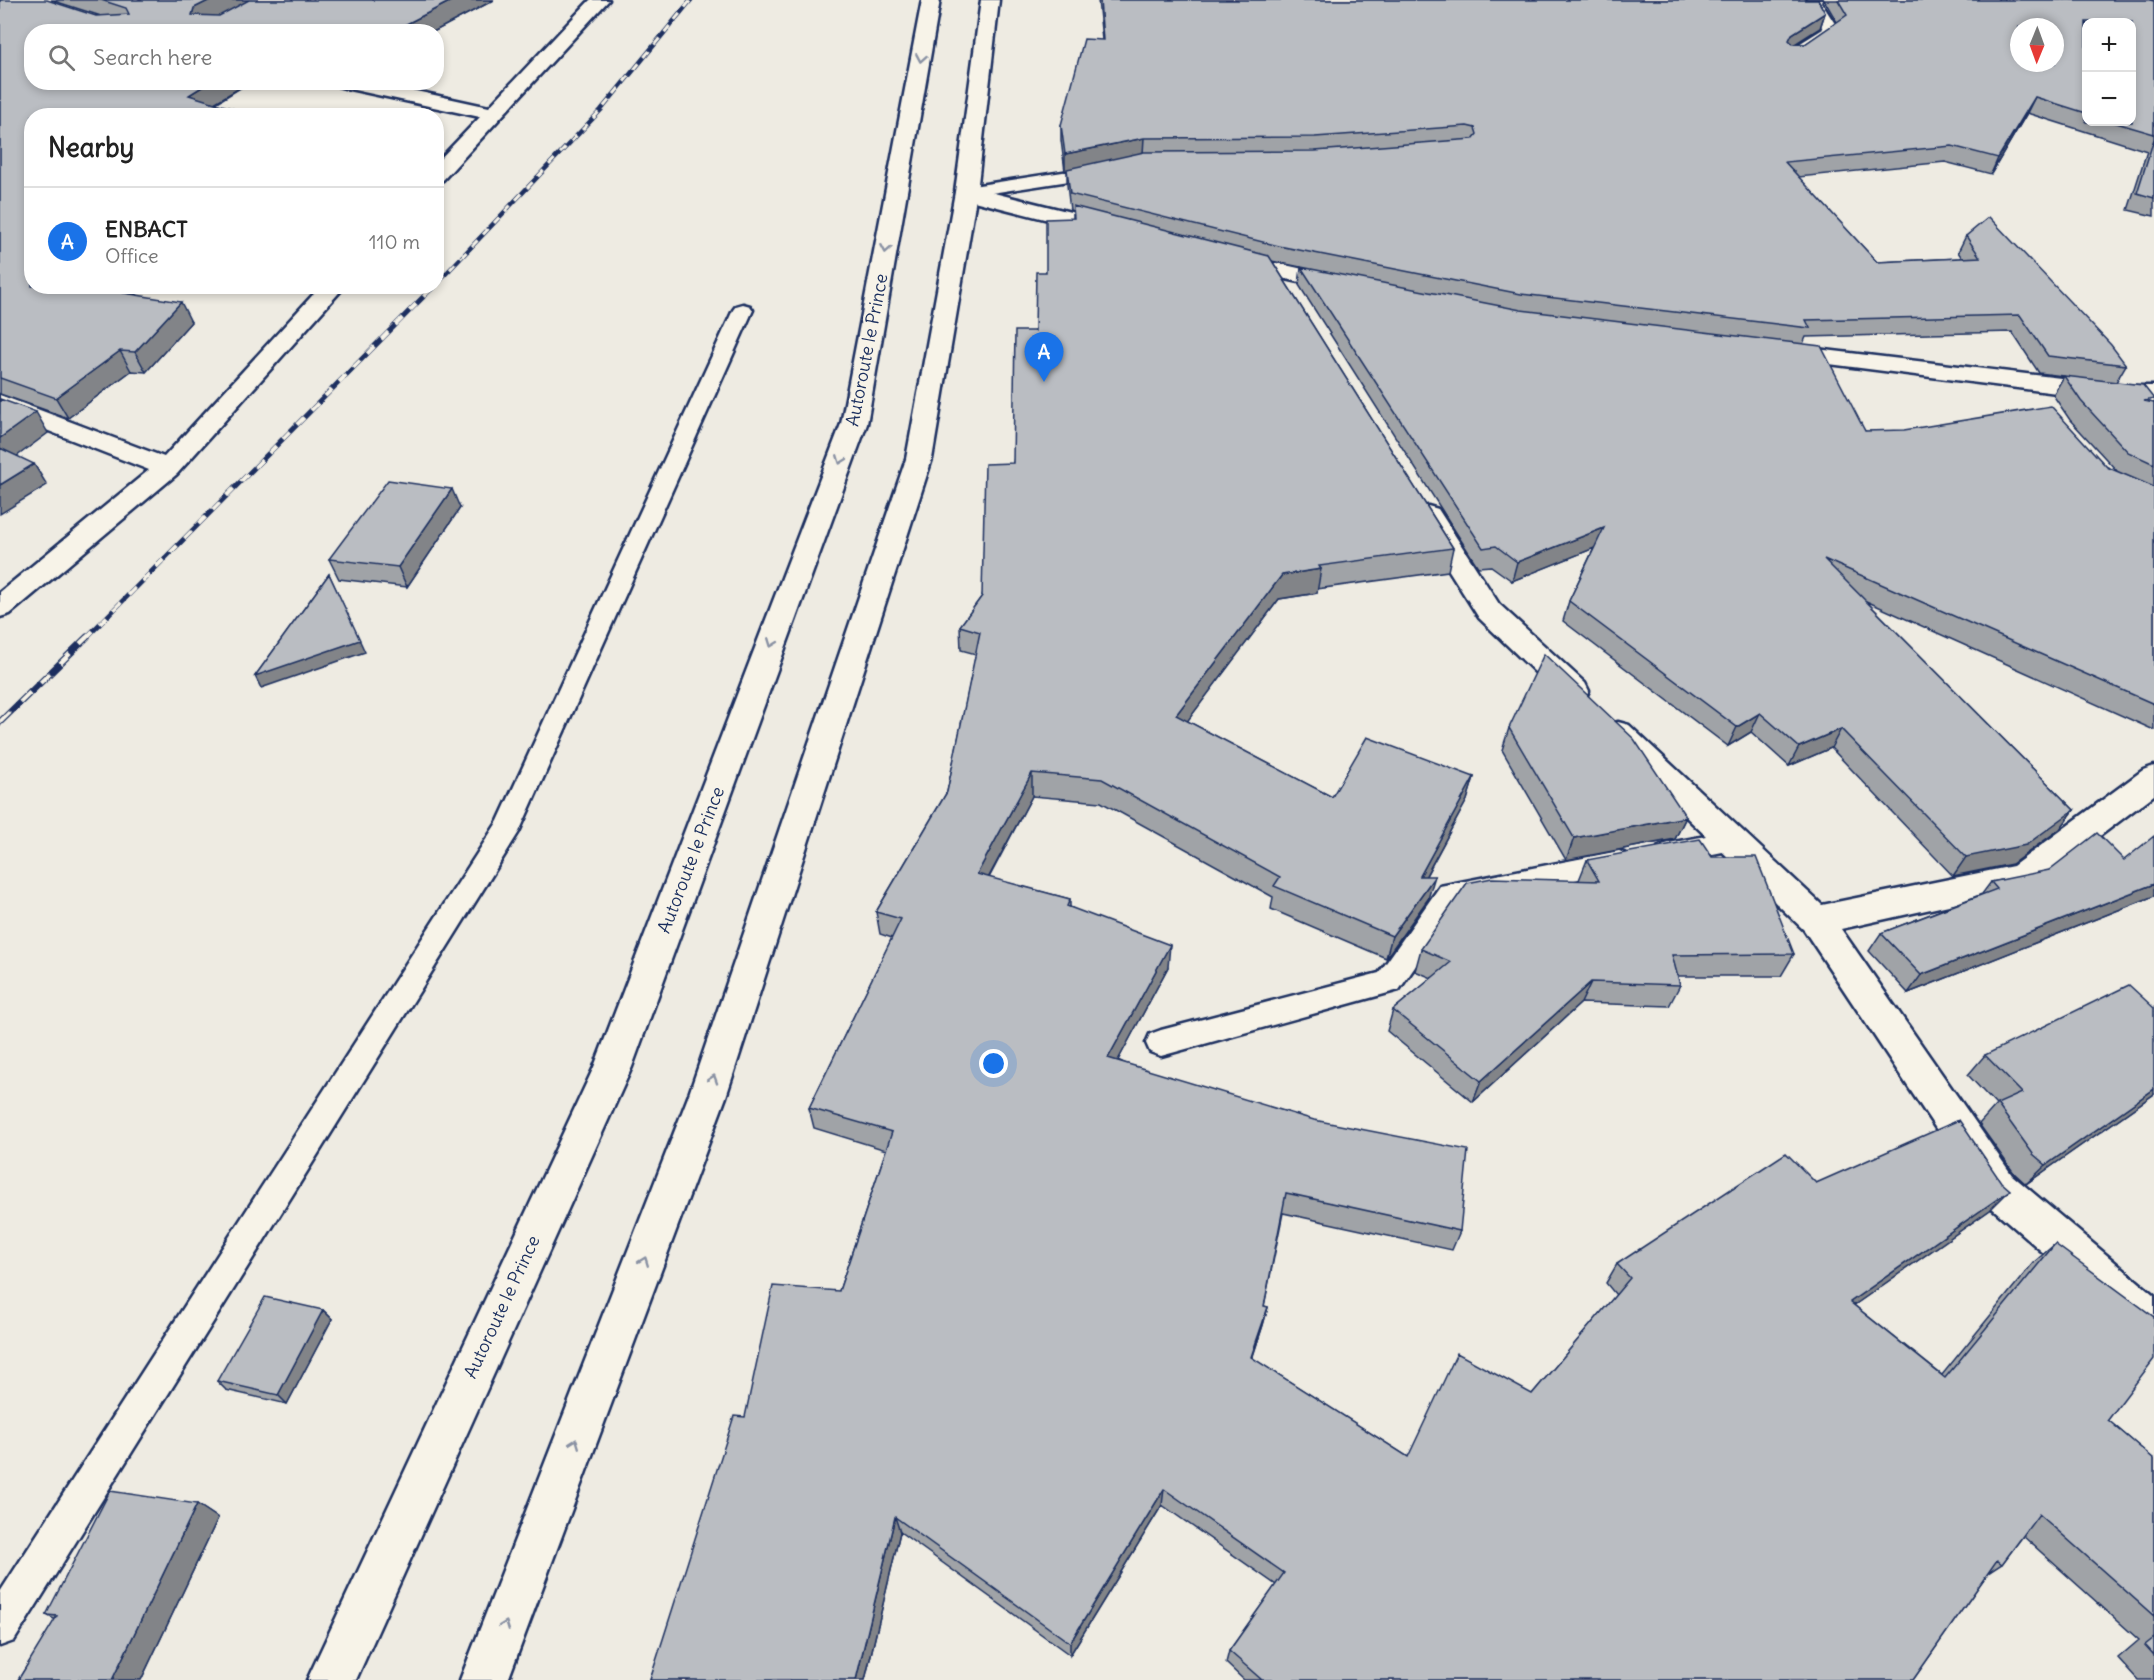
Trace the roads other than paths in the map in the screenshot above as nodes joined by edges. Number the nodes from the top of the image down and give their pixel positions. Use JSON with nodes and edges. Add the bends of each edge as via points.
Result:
{"nodes":[{"id":1,"x":600,"y":0,"type":"edge"},
{"id":2,"x":931,"y":0,"type":"edge"},
{"id":3,"x":990,"y":0,"type":"edge"},
{"id":4,"x":1815,"y":0,"type":"edge"},
{"id":5,"x":1793,"y":54,"type":"edge"},
{"id":6,"x":382,"y":90,"type":"edge"},
{"id":7,"x":494,"y":114,"type":"junction"},
{"id":8,"x":444,"y":167,"type":"edge"},
{"id":9,"x":1120,"y":167,"type":"edge"},
{"id":10,"x":966,"y":192,"type":"junction"},
{"id":11,"x":1127,"y":234,"type":"edge"},
{"id":12,"x":1219,"y":257,"type":"edge"},
{"id":13,"x":1276,"y":272,"type":"junction"},
{"id":14,"x":1368,"y":290,"type":"edge"},
{"id":15,"x":327,"y":294,"type":"edge"},
{"id":16,"x":1295,"y":302,"type":"edge"},
{"id":17,"x":743,"y":310,"type":"dead end"},
{"id":18,"x":1761,"y":350,"type":"edge"},
{"id":19,"x":2018,"y":381,"type":"junction"},
{"id":20,"x":2154,"y":394,"type":"edge"},
{"id":21,"x":0,"y":403,"type":"edge"},
{"id":22,"x":2040,"y":405,"type":"edge"},
{"id":23,"x":168,"y":468,"type":"junction"},
{"id":24,"x":1414,"y":491,"type":"edge"},
{"id":25,"x":0,"y":607,"type":"edge"},
{"id":26,"x":2154,"y":778,"type":"edge"},
{"id":27,"x":1732,"y":841,"type":"junction"},
{"id":28,"x":1816,"y":920,"type":"junction"},
{"id":29,"x":1161,"y":1043,"type":"dead end"},
{"id":30,"x":2154,"y":1322,"type":"edge"},
{"id":31,"x":0,"y":1627,"type":"edge"},
{"id":32,"x":331,"y":1680,"type":"edge"},
{"id":33,"x":484,"y":1680,"type":"edge"}],
"edges":[{"from":1,"to":7,"type":"main road"},
{"from":2,"to":32,"type":"main road","name":"Autoroute le Prince","one_way":true,"via":[[855,424],[613,1067]]},
{"from":3,"to":10,"type":"main road"},
{"from":4,"to":5,"type":"lane","via":[[1831,30]]},
{"from":6,"to":7,"type":"main road"},
{"from":7,"to":8,"type":"main road"},
{"from":9,"to":10,"type":"lane","via":[[1085,176]]},
{"from":10,"to":11,"type":"main road"},
{"from":33,"to":10,"type":"main road","one_way":true,"via":[[707,1097],[920,459]]},
{"from":12,"to":13,"type":"main road"},
{"from":13,"to":14,"type":"main road"},
{"from":13,"to":16,"type":"main road"},
{"from":15,"to":23,"type":"main road"},
{"from":17,"to":31,"type":"lane","via":[[510,825]]},
{"from":18,"to":19,"type":"main road"},
{"from":19,"to":20,"type":"main road"},
{"from":19,"to":22,"type":"main road"},
{"from":21,"to":23,"type":"main road"},
{"from":23,"to":25,"type":"main road"},
{"from":24,"to":27,"type":"main road","via":[[1489,611]]},
{"from":26,"to":28,"type":"main road","via":[[2022,877]]},
{"from":27,"to":28,"type":"main road"},
{"from":27,"to":29,"type":"lane","via":[[1450,894],[1389,982]]},
{"from":28,"to":30,"type":"main road","via":[[1998,1188]]}]}
